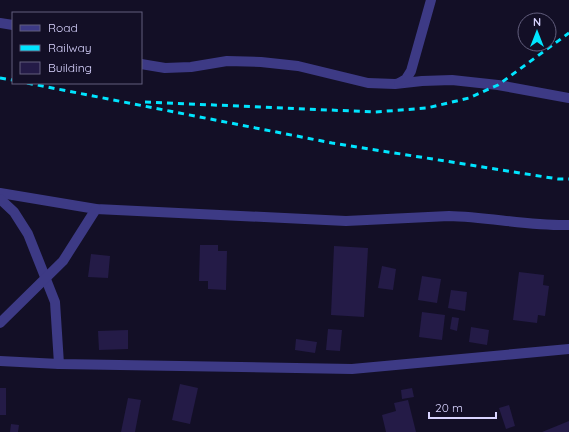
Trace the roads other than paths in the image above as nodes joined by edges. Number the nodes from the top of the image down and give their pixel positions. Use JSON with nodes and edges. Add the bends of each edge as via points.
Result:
{"nodes":[{"id":1,"x":431,"y":0,"type":"edge"},
{"id":2,"x":0,"y":22,"type":"edge"},
{"id":3,"x":12,"y":26,"type":"edge"},
{"id":4,"x":142,"y":64,"type":"edge"},
{"id":5,"x":395,"y":84,"type":"junction"},
{"id":6,"x":569,"y":98,"type":"edge"},
{"id":7,"x":0,"y":193,"type":"edge"},
{"id":8,"x":0,"y":199,"type":"edge"},
{"id":9,"x":96,"y":209,"type":"junction"},
{"id":10,"x":569,"y":226,"type":"edge"},
{"id":11,"x":46,"y":278,"type":"junction"},
{"id":12,"x":0,"y":323,"type":"edge"},
{"id":13,"x":569,"y":349,"type":"edge"},
{"id":14,"x":0,"y":361,"type":"edge"},
{"id":15,"x":59,"y":364,"type":"junction"}],
"edges":[{"from":1,"to":5,"type":"street","via":[[411,71],[406,79]]},
{"from":2,"to":3,"type":"street"},
{"from":4,"to":5,"type":"street","via":[[165,68],[228,61],[261,62],[298,66],[368,82]]},
{"from":5,"to":6,"type":"street","via":[[452,80],[498,85]]},
{"from":7,"to":9,"type":"street"},
{"from":8,"to":11,"type":"street","via":[[14,212],[28,234]]},
{"from":9,"to":10,"type":"street","via":[[346,221],[460,216]]},
{"from":9,"to":11,"type":"street","via":[[63,261]]},
{"from":11,"to":12,"type":"street"},
{"from":11,"to":15,"type":"street","via":[[55,302]]},
{"from":13,"to":15,"type":"street","via":[[352,369]]},
{"from":14,"to":15,"type":"street"}]}
